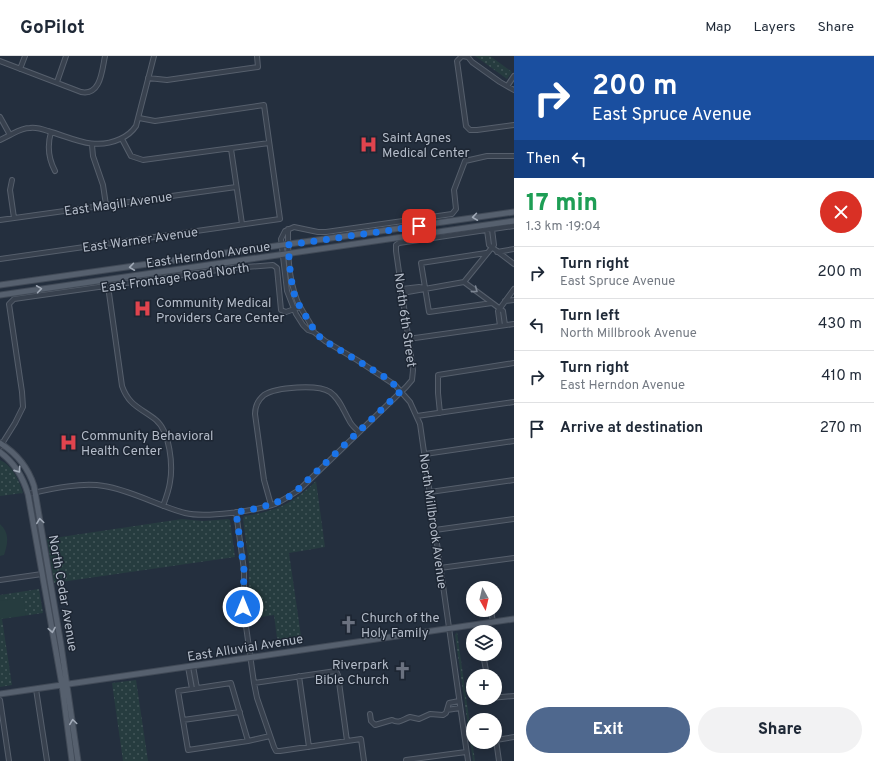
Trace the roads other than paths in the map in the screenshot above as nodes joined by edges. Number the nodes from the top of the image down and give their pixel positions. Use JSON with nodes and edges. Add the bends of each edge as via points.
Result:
{"nodes":[{"id":1,"x":25,"y":56,"type":"edge"},
{"id":2,"x":66,"y":56,"type":"edge"},
{"id":3,"x":105,"y":56,"type":"edge"},
{"id":4,"x":154,"y":56,"type":"edge"},
{"id":5,"x":257,"y":56,"type":"edge"},
{"id":6,"x":0,"y":61,"type":"edge"},
{"id":7,"x":20,"y":69,"type":"junction"},
{"id":8,"x":514,"y":76,"type":"edge"},
{"id":9,"x":148,"y":78,"type":"junction"},
{"id":10,"x":57,"y":82,"type":"junction"},
{"id":11,"x":508,"y":85,"type":"junction"},
{"id":12,"x":514,"y":90,"type":"edge"},
{"id":13,"x":0,"y":117,"type":"edge"},
{"id":14,"x":139,"y":118,"type":"junction"},
{"id":15,"x":514,"y":125,"type":"edge"},
{"id":16,"x":51,"y":132,"type":"junction"},
{"id":17,"x":10,"y":135,"type":"junction"},
{"id":18,"x":122,"y":139,"type":"junction"},
{"id":19,"x":0,"y":140,"type":"edge"},
{"id":20,"x":269,"y":143,"type":"junction"},
{"id":21,"x":92,"y":145,"type":"junction"},
{"id":22,"x":231,"y":149,"type":"junction"},
{"id":23,"x":514,"y":156,"type":"edge"},
{"id":24,"x":55,"y":171,"type":"dead end"},
{"id":25,"x":12,"y":180,"type":"dead end"},
{"id":26,"x":236,"y":187,"type":"junction"},
{"id":27,"x":106,"y":205,"type":"junction"},
{"id":28,"x":514,"y":212,"type":"edge"},
{"id":29,"x":14,"y":218,"type":"junction"},
{"id":30,"x":0,"y":220,"type":"edge"},
{"id":31,"x":514,"y":221,"type":"edge"},
{"id":32,"x":242,"y":224,"type":"junction"},
{"id":33,"x":514,"y":226,"type":"edge"},
{"id":34,"x":288,"y":229,"type":"junction"},
{"id":35,"x":489,"y":229,"type":"junction"},
{"id":36,"x":288,"y":245,"type":"junction"},
{"id":37,"x":281,"y":246,"type":"junction"},
{"id":38,"x":492,"y":248,"type":"junction"},
{"id":39,"x":514,"y":249,"type":"edge"},
{"id":40,"x":497,"y":252,"type":"junction"},
{"id":41,"x":288,"y":253,"type":"junction"},
{"id":42,"x":486,"y":253,"type":"junction"},
{"id":43,"x":282,"y":254,"type":"junction"},
{"id":44,"x":0,"y":259,"type":"edge"},
{"id":45,"x":514,"y":264,"type":"edge"},
{"id":46,"x":464,"y":282,"type":"junction"},
{"id":47,"x":0,"y":285,"type":"edge"},
{"id":48,"x":108,"y":286,"type":"junction"},
{"id":49,"x":425,"y":288,"type":"junction"},
{"id":50,"x":514,"y":289,"type":"edge"},
{"id":51,"x":402,"y":291,"type":"junction"},
{"id":52,"x":0,"y":295,"type":"edge"},
{"id":53,"x":514,"y":300,"type":"edge"},
{"id":54,"x":505,"y":301,"type":"junction"},
{"id":55,"x":492,"y":303,"type":"junction"},
{"id":56,"x":300,"y":307,"type":"junction"},
{"id":57,"x":500,"y":308,"type":"junction"},
{"id":58,"x":294,"y":310,"type":"junction"},
{"id":59,"x":514,"y":324,"type":"edge"},
{"id":60,"x":503,"y":326,"type":"junction"},
{"id":61,"x":314,"y":332,"type":"junction"},
{"id":62,"x":408,"y":339,"type":"junction"},
{"id":63,"x":514,"y":363,"type":"edge"},
{"id":64,"x":401,"y":391,"type":"junction"},
{"id":65,"x":514,"y":402,"type":"edge"},
{"id":66,"x":440,"y":413,"type":"junction"},
{"id":67,"x":417,"y":416,"type":"junction"},
{"id":68,"x":359,"y":432,"type":"junction"},
{"id":69,"x":514,"y":441,"type":"edge"},
{"id":70,"x":1,"y":444,"type":"edge"},
{"id":71,"x":0,"y":452,"type":"edge"},
{"id":72,"x":425,"y":454,"type":"junction"},
{"id":73,"x":514,"y":480,"type":"edge"},
{"id":74,"x":36,"y":492,"type":"junction"},
{"id":75,"x":430,"y":492,"type":"junction"},
{"id":76,"x":28,"y":494,"type":"junction"},
{"id":77,"x":271,"y":505,"type":"junction"},
{"id":78,"x":163,"y":506,"type":"junction"},
{"id":79,"x":236,"y":512,"type":"junction"},
{"id":80,"x":514,"y":519,"type":"edge"},
{"id":81,"x":435,"y":530,"type":"junction"},
{"id":82,"x":514,"y":558,"type":"edge"},
{"id":83,"x":440,"y":568,"type":"junction"},
{"id":84,"x":42,"y":574,"type":"junction"},
{"id":85,"x":0,"y":580,"type":"edge"},
{"id":86,"x":53,"y":601,"type":"junction"},
{"id":87,"x":492,"y":617,"type":"edge"},
{"id":88,"x":514,"y":619,"type":"edge"},
{"id":89,"x":493,"y":622,"type":"junction"},
{"id":90,"x":479,"y":624,"type":"joint"},
{"id":91,"x":449,"y":628,"type":"junction"},
{"id":92,"x":250,"y":657,"type":"junction"},
{"id":93,"x":191,"y":666,"type":"junction"},
{"id":94,"x":299,"y":676,"type":"junction"},
{"id":95,"x":254,"y":683,"type":"junction"},
{"id":96,"x":64,"y":684,"type":"junction"},
{"id":97,"x":197,"y":688,"type":"junction"},
{"id":98,"x":36,"y":689,"type":"junction"},
{"id":99,"x":192,"y":689,"type":"junction"},
{"id":100,"x":0,"y":694,"type":"edge"},
{"id":101,"x":514,"y":696,"type":"edge"},
{"id":102,"x":502,"y":697,"type":"edge"},
{"id":103,"x":0,"y":700,"type":"edge"},
{"id":104,"x":459,"y":701,"type":"junction"},
{"id":105,"x":460,"y":708,"type":"junction"},
{"id":106,"x":447,"y":710,"type":"junction"},
{"id":107,"x":240,"y":712,"type":"junction"},
{"id":108,"x":370,"y":714,"type":"dead end"},
{"id":109,"x":183,"y":720,"type":"junction"},
{"id":110,"x":270,"y":736,"type":"junction"},
{"id":111,"x":514,"y":737,"type":"edge"},
{"id":112,"x":502,"y":739,"type":"edge"},
{"id":113,"x":248,"y":741,"type":"junction"},
{"id":114,"x":347,"y":741,"type":"junction"},
{"id":115,"x":309,"y":747,"type":"junction"},
{"id":116,"x":497,"y":749,"type":"edge"},
{"id":117,"x":466,"y":752,"type":"junction"},
{"id":118,"x":72,"y":760,"type":"edge"},
{"id":119,"x":406,"y":760,"type":"dead end"},
{"id":120,"x":9,"y":761,"type":"edge"},
{"id":121,"x":47,"y":761,"type":"edge"},
{"id":122,"x":78,"y":761,"type":"edge"},
{"id":123,"x":364,"y":761,"type":"edge"},
{"id":124,"x":468,"y":761,"type":"edge"},
{"id":125,"x":498,"y":761,"type":"edge"}],
"edges":[{"from":1,"to":7,"type":"street"},
{"from":2,"to":10,"type":"street"},
{"from":3,"to":10,"type":"street","via":[[98,86],[92,91],[81,92]]},
{"from":4,"to":9,"type":"street"},
{"from":5,"to":9,"type":"street","via":[[258,67],[166,80]]},
{"from":6,"to":7,"type":"street"},
{"from":7,"to":10,"type":"street"},
{"from":8,"to":11,"type":"street"},
{"from":9,"to":14,"type":"street"},
{"from":11,"to":12,"type":"street"},
{"from":11,"to":15,"type":"street","via":[[500,82],[468,57],[462,56],[457,61],[466,126],[470,130],[477,130]]},
{"from":13,"to":17,"type":"street"},
{"from":14,"to":18,"type":"street","via":[[132,132]]},
{"from":14,"to":20,"type":"street","via":[[155,120],[264,105]]},
{"from":16,"to":17,"type":"street","via":[[28,128]]},
{"from":16,"to":21,"type":"street"},
{"from":16,"to":24,"type":"street","via":[[49,154]]},
{"from":17,"to":19,"type":"street"},
{"from":18,"to":21,"type":"street"},
{"from":18,"to":22,"type":"street","via":[[131,156],[143,160]]},
{"from":20,"to":22,"type":"street"},
{"from":20,"to":32,"type":"street","name":"East Warner Avenue","via":[[280,219]]},
{"from":21,"to":27,"type":"street","via":[[92,156],[103,185]]},
{"from":22,"to":26,"type":"street"},
{"from":23,"to":34,"type":"street","via":[[487,156],[465,160],[454,187],[456,206],[452,214],[326,232],[296,226]]},
{"from":25,"to":29,"type":"street","via":[[10,190]]},
{"from":26,"to":27,"type":"street","name":"East Magill Avenue"},
{"from":26,"to":32,"type":"street"},
{"from":27,"to":29,"type":"street","name":"East Magill Avenue"},
{"from":28,"to":36,"type":"main road","name":"East Herndon Avenue","one_way":true},
{"from":29,"to":30,"type":"street","name":"East Magill Avenue"},
{"from":31,"to":41,"type":"main road","name":"East Herndon Avenue"},
{"from":32,"to":44,"type":"street","name":"East Warner Avenue"},
{"from":33,"to":35,"type":"street"},
{"from":34,"to":36,"type":"street","name":"North Millbrook Avenue"},
{"from":34,"to":37,"type":"street","name":"North Millbrook Avenue","via":[[282,236]]},
{"from":35,"to":38,"type":"street","via":[[489,245]]},
{"from":35,"to":51,"type":"street","name":"North 6th Street","via":[[396,245]]},
{"from":36,"to":37,"type":"main road","name":"East Herndon Avenue"},
{"from":36,"to":41,"type":"street","name":"North Millbrook Avenue"},
{"from":37,"to":43,"type":"street","name":"North Millbrook Avenue"},
{"from":37,"to":47,"type":"main road","name":"East Herndon Avenue","one_way":true},
{"from":38,"to":40,"type":"street"},
{"from":38,"to":42,"type":"street"},
{"from":39,"to":40,"type":"street"},
{"from":40,"to":45,"type":"street"},
{"from":41,"to":43,"type":"main road","name":"East Herndon Avenue"},
{"from":41,"to":56,"type":"street","name":"North Millbrook Avenue","via":[[292,285]]},
{"from":42,"to":46,"type":"street"},
{"from":42,"to":49,"type":"street","via":[[422,263]]},
{"from":52,"to":43,"type":"main road","name":"East Herndon Avenue","one_way":true},
{"from":43,"to":58,"type":"street","name":"North Millbrook Avenue","via":[[287,291]]},
{"from":46,"to":49,"type":"street"},
{"from":46,"to":55,"type":"street","one_way":true},
{"from":48,"to":58,"type":"street","name":"East Frontage Road North","via":[[273,264],[277,268],[281,310]]},
{"from":48,"to":70,"type":"street","name":"East Frontage Road North","via":[[11,301],[9,304],[22,407],[15,424]]},
{"from":48,"to":78,"type":"street","via":[[125,393],[134,406],[157,422],[166,437],[171,473]]},
{"from":49,"to":51,"type":"street"},
{"from":49,"to":55,"type":"street","via":[[429,312]]},
{"from":50,"to":54,"type":"street"},
{"from":51,"to":62,"type":"street","name":"North 6th Street"},
{"from":53,"to":54,"type":"street"},
{"from":54,"to":57,"type":"street"},
{"from":55,"to":57,"type":"street"},
{"from":56,"to":58,"type":"street"},
{"from":56,"to":61,"type":"street","name":"North Millbrook Avenue"},
{"from":57,"to":60,"type":"street","via":[[503,310]]},
{"from":58,"to":61,"type":"street","name":"North Millbrook Avenue","via":[[306,328]]},
{"from":59,"to":60,"type":"street"},
{"from":60,"to":62,"type":"street"},
{"from":61,"to":64,"type":"street","name":"North Millbrook Avenue","via":[[388,379]]},
{"from":62,"to":64,"type":"street","name":"North 6th Street","via":[[413,375],[410,383]]},
{"from":63,"to":66,"type":"street","via":[[438,375]]},
{"from":64,"to":67,"type":"street","name":"North Millbrook Avenue"},
{"from":64,"to":68,"type":"street","name":"North 6th Street"},
{"from":65,"to":66,"type":"street"},
{"from":66,"to":67,"type":"street"},
{"from":67,"to":72,"type":"street","name":"North Millbrook Avenue"},
{"from":68,"to":77,"type":"street","name":"North 6th Street","via":[[299,490]]},
{"from":68,"to":77,"type":"street","via":[[338,400],[324,389],[304,387],[274,391],[263,396],[255,414],[264,480]]},
{"from":69,"to":72,"type":"street"},
{"from":70,"to":74,"type":"main road","name":"North Cedar Avenue","via":[[16,455],[25,466]]},
{"from":71,"to":76,"type":"main road","name":"North Cedar Avenue","one_way":true,"via":[[23,477]]},
{"from":72,"to":75,"type":"street","name":"North Millbrook Avenue"},
{"from":73,"to":75,"type":"street"},
{"from":74,"to":76,"type":"street","name":"North 6th Street"},
{"from":74,"to":78,"type":"street","name":"North 6th Street","via":[[95,485],[109,487]]},
{"from":86,"to":74,"type":"main road","name":"North Cedar Avenue","one_way":true},
{"from":75,"to":81,"type":"street","name":"North Millbrook Avenue"},
{"from":76,"to":84,"type":"main road","name":"North Cedar Avenue"},
{"from":77,"to":79,"type":"street","name":"North 6th Street"},
{"from":78,"to":79,"type":"street","name":"North 6th Street","via":[[196,515]]},
{"from":79,"to":92,"type":"street","via":[[243,562],[243,607]]},
{"from":80,"to":81,"type":"street"},
{"from":81,"to":83,"type":"street","name":"North Millbrook Avenue"},
{"from":82,"to":83,"type":"street"},
{"from":83,"to":91,"type":"street","name":"North Millbrook Avenue"},
{"from":84,"to":85,"type":"street"},
{"from":84,"to":86,"type":"main road","via":[[46,578],[49,597]]},
{"from":84,"to":96,"type":"main road","name":"North Cedar Avenue","one_way":true},
{"from":86,"to":96,"type":"main road","name":"North Cedar Avenue"},
{"from":87,"to":89,"type":"street"},
{"from":88,"to":89,"type":"main road","name":"East Alluvial Avenue"},
{"from":89,"to":90,"type":"main road","name":"East Alluvial Avenue"},
{"from":90,"to":91,"type":"main road","name":"East Alluvial Avenue"},
{"from":91,"to":92,"type":"main road","name":"East Alluvial Avenue"},
{"from":91,"to":104,"type":"street","name":"North Millbrook Avenue"},
{"from":92,"to":93,"type":"main road","name":"East Alluvial Avenue"},
{"from":92,"to":95,"type":"street"},
{"from":93,"to":96,"type":"main road","name":"East Alluvial Avenue"},
{"from":93,"to":97,"type":"street"},
{"from":93,"to":99,"type":"street"},
{"from":94,"to":95,"type":"street"},
{"from":94,"to":114,"type":"street","via":[[336,671]]},
{"from":94,"to":115,"type":"street"},
{"from":95,"to":110,"type":"street"},
{"from":96,"to":98,"type":"main road","name":"East Alluvial Avenue"},
{"from":96,"to":118,"type":"main road","name":"North Cedar Avenue"},
{"from":122,"to":96,"type":"main road","name":"North Cedar Avenue","one_way":true},
{"from":97,"to":99,"type":"street"},
{"from":97,"to":107,"type":"street","via":[[231,683]]},
{"from":98,"to":100,"type":"main road","name":"East Alluvial Avenue"},
{"from":98,"to":121,"type":"street"},
{"from":99,"to":109,"type":"street","via":[[178,691]]},
{"from":101,"to":102,"type":"street"},
{"from":103,"to":120,"type":"street"},
{"from":104,"to":105,"type":"street","name":"North Millbrook Avenue"},
{"from":104,"to":106,"type":"street","via":[[449,703]]},
{"from":105,"to":106,"type":"street"},
{"from":105,"to":117,"type":"street","name":"North Millbrook Avenue"},
{"from":106,"to":108,"type":"street","via":[[444,715],[430,714],[419,719],[410,717],[402,721],[392,720],[374,725],[370,721]]},
{"from":107,"to":109,"type":"street"},
{"from":107,"to":113,"type":"street"},
{"from":109,"to":113,"type":"street","via":[[188,750]]},
{"from":110,"to":113,"type":"street"},
{"from":110,"to":115,"type":"street","via":[[276,751]]},
{"from":111,"to":112,"type":"street"},
{"from":114,"to":115,"type":"street"},
{"from":114,"to":123,"type":"street","via":[[361,740]]},
{"from":116,"to":125,"type":"street"},
{"from":117,"to":119,"type":"street"},
{"from":117,"to":124,"type":"street","name":"North Millbrook Avenue"}]}
